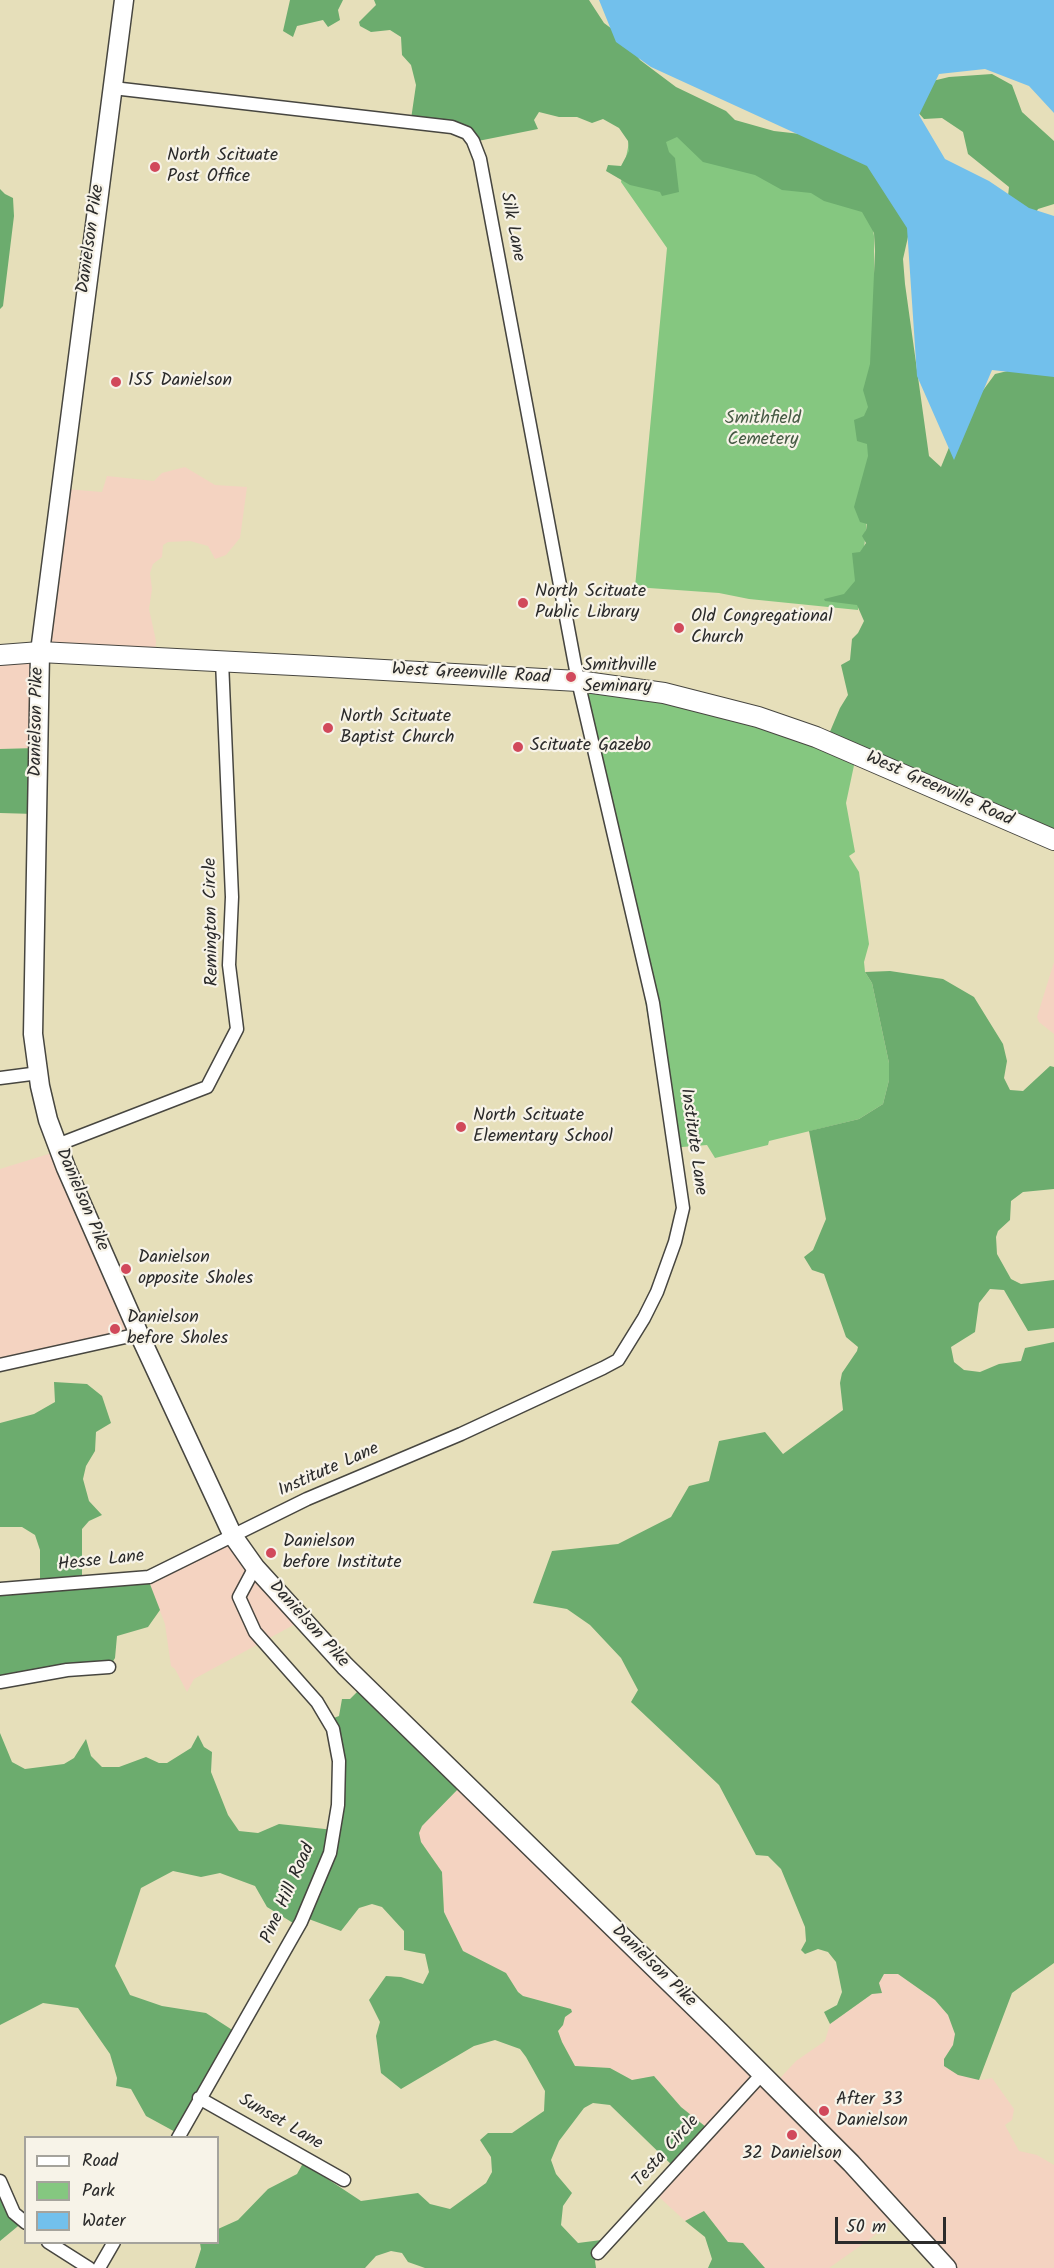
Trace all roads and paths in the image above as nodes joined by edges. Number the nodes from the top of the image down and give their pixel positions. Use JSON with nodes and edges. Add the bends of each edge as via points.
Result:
{"nodes":[{"id":1,"x":124,"y":0,"type":"edge"},
{"id":2,"x":113,"y":88,"type":"junction"},
{"id":3,"x":40,"y":652,"type":"junction"},
{"id":4,"x":0,"y":655,"type":"edge"},
{"id":5,"x":222,"y":661,"type":"junction"},
{"id":6,"x":578,"y":681,"type":"junction"},
{"id":7,"x":1054,"y":840,"type":"edge"},
{"id":8,"x":39,"y":1073,"type":"junction"},
{"id":9,"x":0,"y":1078,"type":"edge"},
{"id":10,"x":57,"y":1145,"type":"junction"},
{"id":11,"x":139,"y":1334,"type":"junction"},
{"id":12,"x":0,"y":1365,"type":"edge"},
{"id":13,"x":233,"y":1536,"type":"junction"},
{"id":14,"x":255,"y":1567,"type":"junction"},
{"id":15,"x":0,"y":1588,"type":"edge"},
{"id":16,"x":109,"y":1667,"type":"dead end"},
{"id":17,"x":0,"y":1682,"type":"edge"},
{"id":18,"x":762,"y":2074,"type":"junction"},
{"id":19,"x":199,"y":2098,"type":"junction"},
{"id":20,"x":179,"y":2136,"type":"edge"},
{"id":21,"x":344,"y":2180,"type":"dead end"},
{"id":22,"x":0,"y":2181,"type":"edge"},
{"id":23,"x":24,"y":2221,"type":"edge"},
{"id":24,"x":51,"y":2244,"type":"edge"},
{"id":25,"x":113,"y":2244,"type":"edge"},
{"id":26,"x":598,"y":2253,"type":"dead end"},
{"id":27,"x":89,"y":2268,"type":"edge"},
{"id":28,"x":99,"y":2268,"type":"edge"},
{"id":29,"x":947,"y":2268,"type":"edge"}],
"edges":[{"from":1,"to":2,"type":"main road","name":"Danielson Pike"},
{"from":2,"to":3,"type":"main road","name":"Danielson Pike"},
{"from":2,"to":6,"type":"street","name":"Silk Lane","via":[[452,127],[467,133],[480,159]]},
{"from":3,"to":4,"type":"main road","name":"West Greenville Road"},
{"from":3,"to":5,"type":"main road","name":"West Greenville Road"},
{"from":3,"to":8,"type":"main road","name":"Danielson Pike","via":[[33,955],[33,1034]]},
{"from":5,"to":6,"type":"main road","name":"West Greenville Road"},
{"from":5,"to":10,"type":"street","name":"Remington Circle","via":[[232,897],[229,965],[237,1029],[207,1087]]},
{"from":6,"to":7,"type":"main road","name":"West Greenville Road","via":[[664,693],[758,717],[858,755]]},
{"from":6,"to":13,"type":"street","name":"Institute Lane","via":[[653,1003],[681,1187],[681,1217],[657,1292],[618,1360]]},
{"from":8,"to":9,"type":"street"},
{"from":8,"to":10,"type":"main road","name":"Danielson Pike"},
{"from":10,"to":11,"type":"main road","name":"Danielson Pike"},
{"from":11,"to":12,"type":"street"},
{"from":11,"to":13,"type":"main road","name":"Danielson Pike"},
{"from":13,"to":14,"type":"main road","name":"Danielson Pike"},
{"from":13,"to":15,"type":"street","name":"Hesse Lane","via":[[149,1577]]},
{"from":14,"to":18,"type":"main road","name":"Danielson Pike","via":[[345,1666]]},
{"from":14,"to":19,"type":"street","name":"Pine Hill Road","via":[[239,1597],[255,1632],[317,1701],[333,1729],[339,1761],[338,1805],[330,1853],[301,1922]]},
{"from":16,"to":17,"type":"street"},
{"from":18,"to":26,"type":"street","name":"Testa Circle"},
{"from":18,"to":29,"type":"main road","name":"Danielson Pike","via":[[859,2171]]},
{"from":19,"to":20,"type":"street","name":"Pine Hill Road"},
{"from":19,"to":21,"type":"street","name":"Sunset Lane"},
{"from":22,"to":23,"type":"street","via":[[14,2213]]},
{"from":24,"to":27,"type":"street"},
{"from":25,"to":28,"type":"street"}]}
